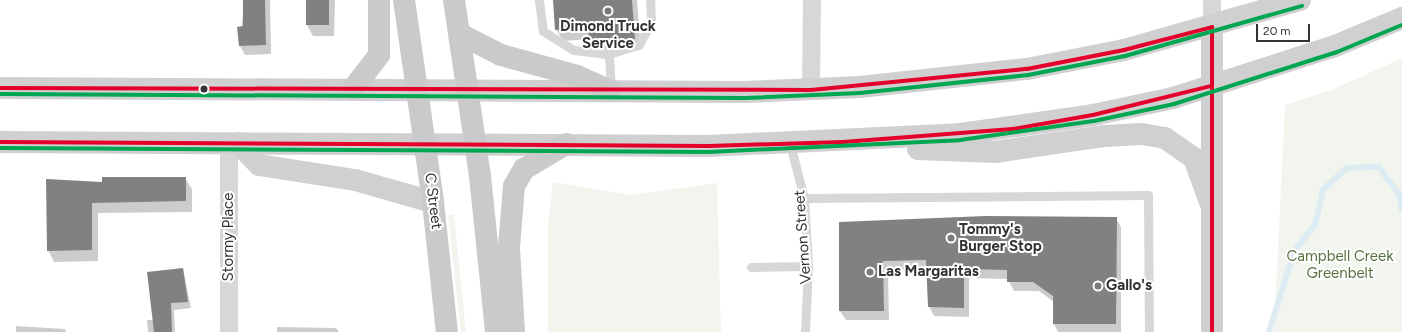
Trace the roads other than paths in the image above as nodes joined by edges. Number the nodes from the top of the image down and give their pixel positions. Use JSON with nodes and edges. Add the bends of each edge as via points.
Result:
{"nodes":[{"id":1,"x":379,"y":0,"type":"edge"},
{"id":2,"x":404,"y":0,"type":"edge"},
{"id":3,"x":454,"y":0,"type":"edge"},
{"id":4,"x":539,"y":0,"type":"edge"},
{"id":5,"x":650,"y":0,"type":"edge"},
{"id":6,"x":812,"y":0,"type":"edge"},
{"id":7,"x":1212,"y":0,"type":"edge"},
{"id":8,"x":1300,"y":0,"type":"edge"},
{"id":9,"x":1402,"y":18,"type":"edge"},
{"id":10,"x":1212,"y":27,"type":"junction"},
{"id":11,"x":460,"y":34,"type":"junction"},
{"id":12,"x":609,"y":54,"type":"junction"},
{"id":13,"x":1211,"y":86,"type":"junction"},
{"id":14,"x":0,"y":88,"type":"edge"},
{"id":15,"x":353,"y":89,"type":"junction"},
{"id":16,"x":418,"y":90,"type":"junction"},
{"id":17,"x":467,"y":90,"type":"junction"},
{"id":18,"x":811,"y":90,"type":"junction"},
{"id":19,"x":611,"y":91,"type":"junction"},
{"id":20,"x":0,"y":142,"type":"edge"},
{"id":21,"x":843,"y":142,"type":"junction"},
{"id":22,"x":234,"y":143,"type":"junction"},
{"id":23,"x":425,"y":144,"type":"junction"},
{"id":24,"x":475,"y":144,"type":"junction"},
{"id":25,"x":566,"y":144,"type":"junction"},
{"id":26,"x":790,"y":144,"type":"junction"},
{"id":27,"x":804,"y":198,"type":"junction"},
{"id":28,"x":433,"y":202,"type":"junction"},
{"id":29,"x":1211,"y":205,"type":"junction"},
{"id":30,"x":808,"y":266,"type":"junction"},
{"id":31,"x":751,"y":267,"type":"dead end"},
{"id":32,"x":228,"y":332,"type":"edge"},
{"id":33,"x":447,"y":332,"type":"edge"},
{"id":34,"x":496,"y":332,"type":"edge"},
{"id":35,"x":514,"y":332,"type":"edge"},
{"id":36,"x":804,"y":332,"type":"edge"},
{"id":37,"x":1149,"y":332,"type":"edge"},
{"id":38,"x":1212,"y":332,"type":"edge"}],
"edges":[{"from":1,"to":15,"type":"main road","via":[[382,34],[379,55]]},
{"from":2,"to":16,"type":"main road","name":"C Street"},
{"from":3,"to":11,"type":"main road"},
{"from":4,"to":12,"type":"lane","via":[[543,31],[574,50]]},
{"from":5,"to":12,"type":"lane","via":[[651,24],[639,44]]},
{"from":6,"to":18,"type":"street"},
{"from":7,"to":10,"type":"street"},
{"from":8,"to":10,"type":"main road"},
{"from":9,"to":13,"type":"main road","via":[[1335,46]]},
{"from":10,"to":13,"type":"main road"},
{"from":10,"to":18,"type":"main road","via":[[1124,50],[1027,69],[911,83]]},
{"from":11,"to":17,"type":"main road"},
{"from":11,"to":19,"type":"main road","via":[[501,56],[577,76]]},
{"from":12,"to":19,"type":"lane"},
{"from":13,"to":21,"type":"main road","via":[[1094,115],[1013,129]]},
{"from":13,"to":29,"type":"main road"},
{"from":14,"to":15,"type":"main road"},
{"from":15,"to":16,"type":"main road"},
{"from":16,"to":17,"type":"main road"},
{"from":16,"to":23,"type":"main road","name":"C Street"},
{"from":17,"to":19,"type":"main road"},
{"from":17,"to":24,"type":"main road"},
{"from":18,"to":19,"type":"main road"},
{"from":20,"to":22,"type":"main road"},
{"from":21,"to":26,"type":"main road"},
{"from":21,"to":29,"type":"main road","via":[[995,152],[1142,134],[1165,138],[1194,158]]},
{"from":22,"to":23,"type":"main road"},
{"from":22,"to":28,"type":"main road","via":[[259,165],[355,180]]},
{"from":22,"to":32,"type":"street","name":"Stormy Place"},
{"from":23,"to":24,"type":"main road"},
{"from":23,"to":28,"type":"main road","name":"C Street"},
{"from":24,"to":25,"type":"main road"},
{"from":24,"to":34,"type":"main road"},
{"from":25,"to":26,"type":"main road"},
{"from":25,"to":35,"type":"main road","via":[[524,170],[513,191],[510,247]]},
{"from":26,"to":27,"type":"lane","name":"Vernon Street"},
{"from":27,"to":30,"type":"lane","name":"Vernon Street"},
{"from":27,"to":37,"type":"lane","via":[[1148,195]]},
{"from":28,"to":33,"type":"main road","name":"C Street"},
{"from":29,"to":38,"type":"main road"},
{"from":30,"to":31,"type":"lane"},
{"from":30,"to":36,"type":"lane","name":"Vernon Street"}]}
